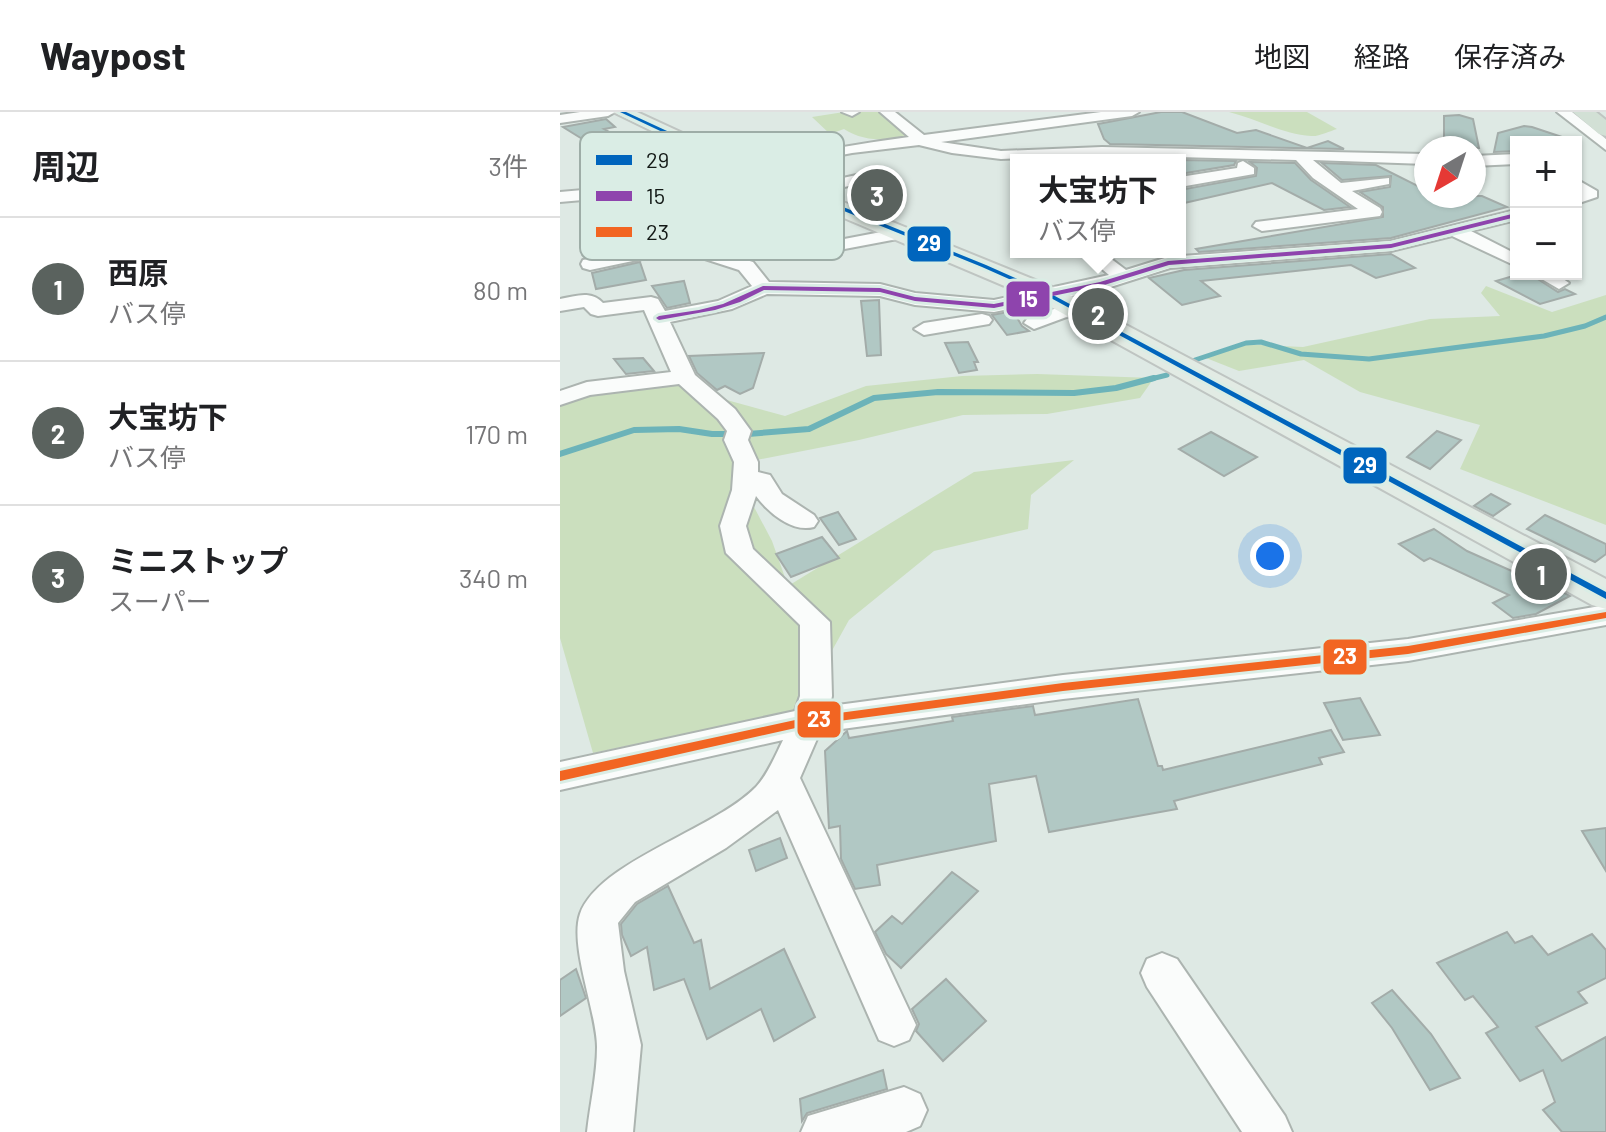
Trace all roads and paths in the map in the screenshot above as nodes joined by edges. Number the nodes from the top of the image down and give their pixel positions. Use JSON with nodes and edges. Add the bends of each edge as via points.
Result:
{"nodes":[{"id":1,"x":608,"y":112,"type":"edge"},
{"id":2,"x":622,"y":112,"type":"edge"},
{"id":3,"x":887,"y":112,"type":"edge"},
{"id":4,"x":1132,"y":112,"type":"edge"},
{"id":5,"x":1564,"y":112,"type":"edge"},
{"id":6,"x":1583,"y":112,"type":"edge"},
{"id":7,"x":1600,"y":112,"type":"edge"},
{"id":8,"x":1606,"y":118,"type":"edge"},
{"id":9,"x":560,"y":119,"type":"edge"},
{"id":10,"x":1606,"y":130,"type":"edge"},
{"id":11,"x":665,"y":132,"type":"edge"},
{"id":12,"x":922,"y":141,"type":"junction"},
{"id":13,"x":1606,"y":146,"type":"edge"},
{"id":14,"x":844,"y":151,"type":"edge"},
{"id":15,"x":1026,"y":154,"type":"edge"},
{"id":16,"x":1001,"y":155,"type":"junction"},
{"id":17,"x":1010,"y":155,"type":"edge"},
{"id":18,"x":1230,"y":155,"type":"junction"},
{"id":19,"x":1300,"y":155,"type":"junction"},
{"id":20,"x":1414,"y":159,"type":"edge"},
{"id":21,"x":1510,"y":159,"type":"edge"},
{"id":22,"x":1486,"y":160,"type":"edge"},
{"id":23,"x":1010,"y":164,"type":"edge"},
{"id":24,"x":861,"y":179,"type":"dead end"},
{"id":25,"x":1186,"y":181,"type":"edge"},
{"id":26,"x":1383,"y":181,"type":"dead end"},
{"id":27,"x":844,"y":183,"type":"edge"},
{"id":28,"x":1338,"y":188,"type":"junction"},
{"id":29,"x":580,"y":195,"type":"edge"},
{"id":30,"x":560,"y":197,"type":"edge"},
{"id":31,"x":844,"y":210,"type":"edge"},
{"id":32,"x":1510,"y":217,"type":"edge"},
{"id":33,"x":1386,"y":221,"type":"junction"},
{"id":34,"x":1262,"y":226,"type":"dead end"},
{"id":35,"x":1456,"y":231,"type":"junction"},
{"id":36,"x":902,"y":233,"type":"junction"},
{"id":37,"x":1413,"y":241,"type":"junction"},
{"id":38,"x":844,"y":244,"type":"edge"},
{"id":39,"x":1099,"y":258,"type":"edge"},
{"id":40,"x":1510,"y":258,"type":"edge"},
{"id":41,"x":610,"y":260,"type":"edge"},
{"id":42,"x":726,"y":260,"type":"edge"},
{"id":43,"x":590,"y":264,"type":"dead end"},
{"id":44,"x":1124,"y":278,"type":"junction"},
{"id":45,"x":761,"y":286,"type":"junction"},
{"id":46,"x":700,"y":296,"type":"dead end"},
{"id":47,"x":1051,"y":296,"type":"junction"},
{"id":48,"x":560,"y":305,"type":"edge"},
{"id":49,"x":1073,"y":308,"type":"junction"},
{"id":50,"x":655,"y":310,"type":"junction"},
{"id":51,"x":981,"y":313,"type":"junction"},
{"id":52,"x":1034,"y":323,"type":"dead end"},
{"id":53,"x":924,"y":329,"type":"dead end"},
{"id":54,"x":983,"y":346,"type":"dead end"},
{"id":55,"x":685,"y":377,"type":"junction"},
{"id":56,"x":560,"y":398,"type":"edge"},
{"id":57,"x":744,"y":476,"type":"junction"},
{"id":58,"x":805,"y":521,"type":"dead end"},
{"id":59,"x":1606,"y":596,"type":"edge"},
{"id":60,"x":1606,"y":615,"type":"edge"},
{"id":61,"x":809,"y":721,"type":"junction"},
{"id":62,"x":560,"y":776,"type":"edge"},
{"id":63,"x":782,"y":778,"type":"junction"},
{"id":64,"x":1162,"y":973,"type":"dead end"},
{"id":65,"x":894,"y":1025,"type":"dead end"},
{"id":66,"x":904,"y":1110,"type":"dead end"},
{"id":67,"x":610,"y":1132,"type":"edge"},
{"id":68,"x":824,"y":1132,"type":"edge"},
{"id":69,"x":1269,"y":1132,"type":"edge"}],
"edges":[{"from":1,"to":9,"type":"street"},
{"from":2,"to":11,"type":"main road"},
{"from":3,"to":12,"type":"street"},
{"from":4,"to":12,"type":"street"},
{"from":5,"to":13,"type":"street"},
{"from":6,"to":10,"type":"highway"},
{"from":7,"to":8,"type":"highway"},
{"from":12,"to":14,"type":"street"},
{"from":12,"to":16,"type":"street"},
{"from":15,"to":18,"type":"street"},
{"from":16,"to":17,"type":"street"},
{"from":16,"to":23,"type":"street"},
{"from":18,"to":19,"type":"street"},
{"from":18,"to":25,"type":"street","via":[[1249,171]]},
{"from":19,"to":20,"type":"street"},
{"from":19,"to":28,"type":"street"},
{"from":21,"to":22,"type":"street"},
{"from":24,"to":27,"type":"street"},
{"from":26,"to":28,"type":"street"},
{"from":28,"to":33,"type":"street"},
{"from":29,"to":30,"type":"street"},
{"from":31,"to":36,"type":"main road"},
{"from":32,"to":35,"type":"street"},
{"from":33,"to":34,"type":"street"},
{"from":33,"to":37,"type":"street"},
{"from":35,"to":37,"type":"street"},
{"from":35,"to":40,"type":"street"},
{"from":36,"to":38,"type":"street"},
{"from":36,"to":47,"type":"main road"},
{"from":37,"to":44,"type":"street","via":[[1168,263]]},
{"from":39,"to":44,"type":"street"},
{"from":41,"to":43,"type":"street"},
{"from":42,"to":45,"type":"street","via":[[746,266]]},
{"from":44,"to":47,"type":"street"},
{"from":45,"to":46,"type":"street"},
{"from":45,"to":50,"type":"street","via":[[748,297],[709,311]]},
{"from":45,"to":51,"type":"street","via":[[880,290]]},
{"from":47,"to":49,"type":"main road"},
{"from":47,"to":51,"type":"street"},
{"from":48,"to":50,"type":"street","via":[[589,300],[598,310]]},
{"from":49,"to":52,"type":"street"},
{"from":49,"to":59,"type":"main road"},
{"from":50,"to":55,"type":"street"},
{"from":51,"to":53,"type":"street"},
{"from":51,"to":54,"type":"street"},
{"from":55,"to":56,"type":"street","via":[[587,389]]},
{"from":55,"to":57,"type":"street","via":[[729,414],[746,462]]},
{"from":57,"to":58,"type":"street","via":[[761,480],[778,507]]},
{"from":57,"to":61,"type":"street","via":[[733,526],[740,553],[815,622],[816,696]]},
{"from":60,"to":61,"type":"street","via":[[1408,650]]},
{"from":61,"to":62,"type":"street"},
{"from":61,"to":63,"type":"street"},
{"from":63,"to":65,"type":"street"},
{"from":63,"to":67,"type":"street","via":[[768,798],[713,837],[621,890],[598,918],[619,1045]]},
{"from":64,"to":69,"type":"street"},
{"from":66,"to":68,"type":"street"}]}
